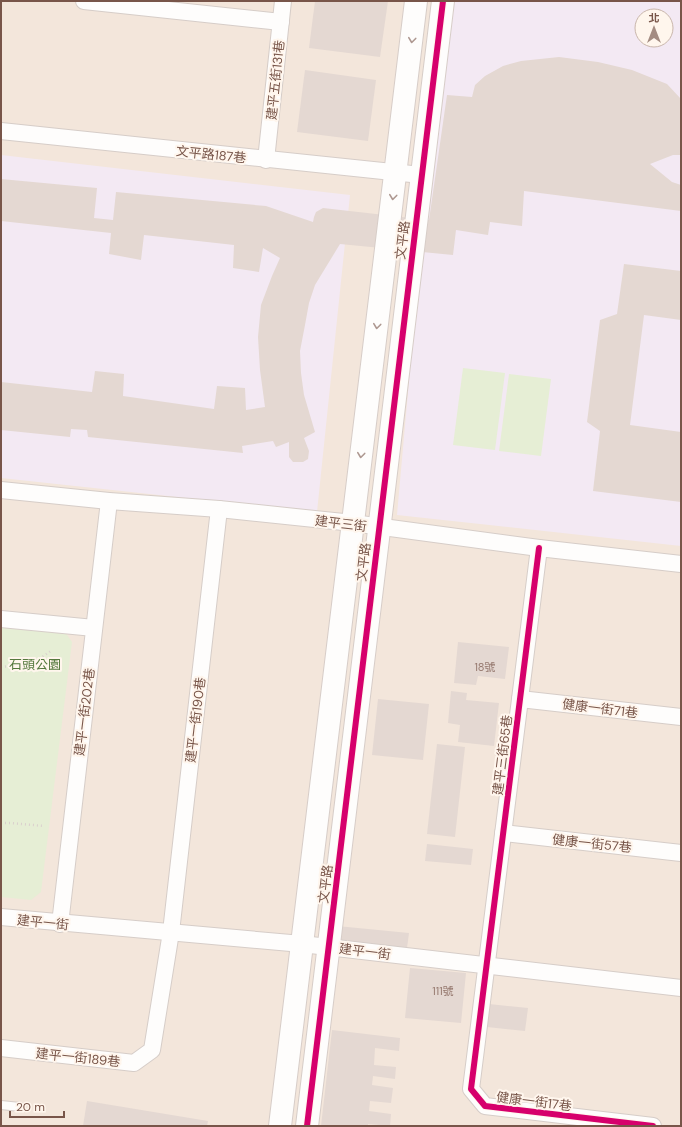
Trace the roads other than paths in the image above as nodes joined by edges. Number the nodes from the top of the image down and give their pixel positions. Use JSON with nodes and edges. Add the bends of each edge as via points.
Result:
{"nodes":[{"id":1,"x":84,"y":1,"type":"edge"},
{"id":2,"x":284,"y":1,"type":"edge"},
{"id":3,"x":416,"y":1,"type":"edge"},
{"id":4,"x":442,"y":1,"type":"edge"},
{"id":5,"x":281,"y":22,"type":"junction"},
{"id":6,"x":1,"y":131,"type":"edge"},
{"id":7,"x":266,"y":160,"type":"junction"},
{"id":8,"x":395,"y":173,"type":"junction"},
{"id":9,"x":421,"y":175,"type":"junction"},
{"id":10,"x":1,"y":490,"type":"edge"},
{"id":11,"x":109,"y":501,"type":"junction"},
{"id":12,"x":219,"y":509,"type":"junction"},
{"id":13,"x":353,"y":524,"type":"junction"},
{"id":14,"x":379,"y":527,"type":"junction"},
{"id":15,"x":539,"y":548,"type":"junction"},
{"id":16,"x":681,"y":564,"type":"edge"},
{"id":17,"x":1,"y":619,"type":"edge"},
{"id":18,"x":94,"y":628,"type":"junction"},
{"id":19,"x":520,"y":699,"type":"junction"},
{"id":20,"x":681,"y":717,"type":"edge"},
{"id":21,"x":503,"y":833,"type":"junction"},
{"id":22,"x":681,"y":853,"type":"edge"},
{"id":23,"x":1,"y":917,"type":"edge"},
{"id":24,"x":60,"y":924,"type":"junction"},
{"id":25,"x":171,"y":932,"type":"junction"},
{"id":26,"x":302,"y":944,"type":"junction"},
{"id":27,"x":328,"y":947,"type":"junction"},
{"id":28,"x":486,"y":966,"type":"junction"},
{"id":29,"x":681,"y":988,"type":"edge"},
{"id":30,"x":1,"y":1048,"type":"edge"},
{"id":31,"x":1,"y":1105,"type":"edge"},
{"id":32,"x":20,"y":1107,"type":"dead end"},
{"id":33,"x":280,"y":1126,"type":"edge"},
{"id":34,"x":307,"y":1126,"type":"edge"},
{"id":35,"x":653,"y":1126,"type":"edge"}],
"edges":[{"from":1,"to":5,"type":"street"},
{"from":2,"to":5,"type":"street","name":"建平五街131巷"},
{"from":3,"to":8,"type":"street","name":"文平路","one_way":true},
{"from":4,"to":9,"type":"street","name":"文平路"},
{"from":5,"to":7,"type":"street","name":"建平五街131巷"},
{"from":6,"to":7,"type":"street","name":"文平路187巷"},
{"from":7,"to":8,"type":"street","name":"文平路187巷"},
{"from":8,"to":9,"type":"street","name":"文平路187巷"},
{"from":8,"to":13,"type":"street","name":"文平路","one_way":true},
{"from":9,"to":14,"type":"street","name":"文平路"},
{"from":10,"to":11,"type":"street","name":"建平三街"},
{"from":11,"to":12,"type":"street","name":"建平三街"},
{"from":11,"to":18,"type":"street","name":"建平一街202巷"},
{"from":12,"to":13,"type":"street","name":"建平三街"},
{"from":12,"to":25,"type":"street","name":"建平一街190巷"},
{"from":13,"to":14,"type":"street","name":"建平三街"},
{"from":13,"to":26,"type":"street","name":"文平路"},
{"from":14,"to":15,"type":"street","name":"建平三街"},
{"from":14,"to":27,"type":"street","name":"文平路"},
{"from":15,"to":16,"type":"street","name":"建平三街"},
{"from":15,"to":19,"type":"street","name":"建平三街65巷"},
{"from":17,"to":18,"type":"street"},
{"from":18,"to":24,"type":"street","name":"建平一街202巷"},
{"from":19,"to":20,"type":"street","name":"健康一街71巷"},
{"from":19,"to":21,"type":"street","name":"建平三街65巷"},
{"from":21,"to":22,"type":"street","name":"健康一街57巷"},
{"from":21,"to":28,"type":"street","name":"建平三街65巷"},
{"from":23,"to":24,"type":"street","name":"建平一街"},
{"from":24,"to":25,"type":"street","name":"建平一街"},
{"from":25,"to":26,"type":"street","name":"建平一街"},
{"from":25,"to":30,"type":"street","name":"建平一街189巷","via":[[152,1050],[134,1063]]},
{"from":26,"to":27,"type":"street","name":"建平一街"},
{"from":26,"to":33,"type":"street","name":"文平路"},
{"from":27,"to":28,"type":"street","name":"建平一街"},
{"from":27,"to":34,"type":"street","name":"文平路"},
{"from":28,"to":29,"type":"street","name":"建平一街"},
{"from":28,"to":35,"type":"street","name":"健康一街17巷","via":[[472,1089],[485,1106]]},
{"from":31,"to":32,"type":"lane"}]}
